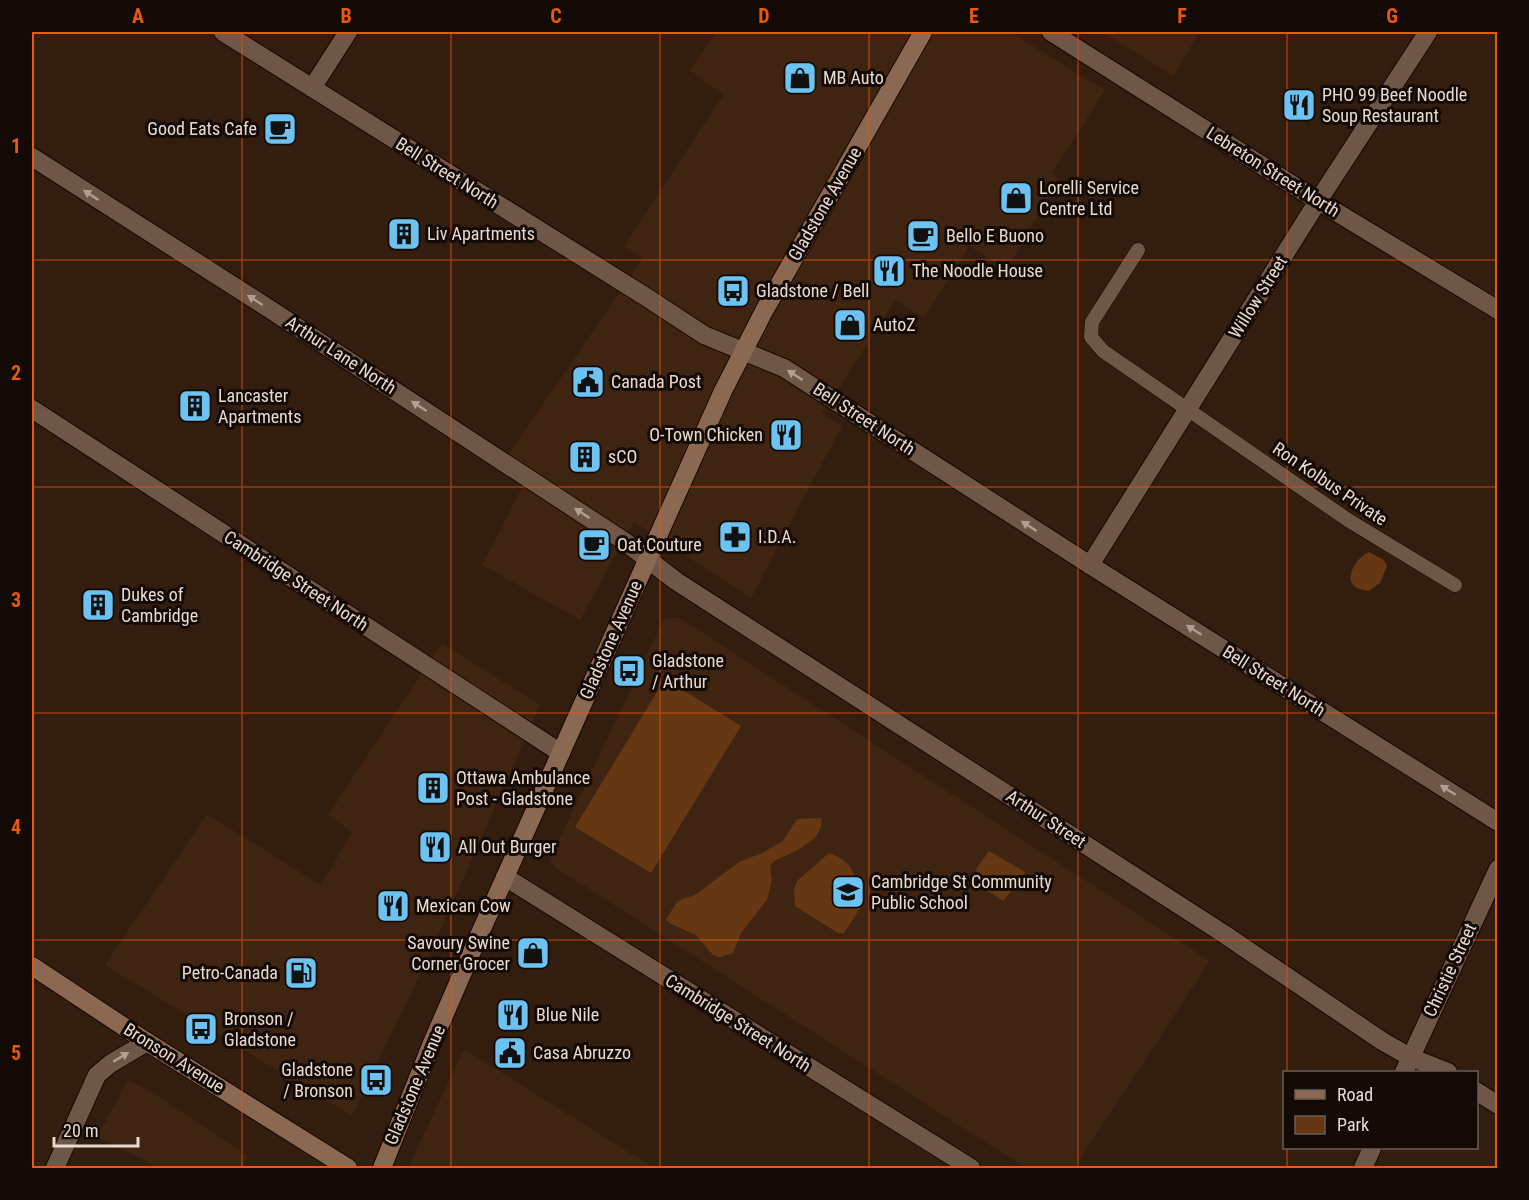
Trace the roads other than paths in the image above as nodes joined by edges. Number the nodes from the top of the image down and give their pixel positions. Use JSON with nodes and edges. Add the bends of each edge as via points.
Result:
{"nodes":[{"id":1,"x":223,"y":32,"type":"edge"},
{"id":2,"x":348,"y":32,"type":"edge"},
{"id":3,"x":923,"y":32,"type":"edge"},
{"id":4,"x":1051,"y":32,"type":"edge"},
{"id":5,"x":1428,"y":32,"type":"edge"},
{"id":6,"x":312,"y":88,"type":"junction"},
{"id":7,"x":32,"y":157,"type":"edge"},
{"id":8,"x":1318,"y":201,"type":"junction"},
{"id":9,"x":1138,"y":250,"type":"dead end"},
{"id":10,"x":1497,"y":310,"type":"edge"},
{"id":11,"x":742,"y":351,"type":"junction"},
{"id":12,"x":32,"y":409,"type":"edge"},
{"id":13,"x":1187,"y":409,"type":"junction"},
{"id":14,"x":647,"y":558,"type":"junction"},
{"id":15,"x":1090,"y":565,"type":"junction"},
{"id":16,"x":1455,"y":585,"type":"dead end"},
{"id":17,"x":561,"y":753,"type":"junction"},
{"id":18,"x":1497,"y":822,"type":"edge"},
{"id":19,"x":1497,"y":869,"type":"edge"},
{"id":20,"x":505,"y":877,"type":"junction"},
{"id":21,"x":32,"y":966,"type":"edge"},
{"id":22,"x":147,"y":1042,"type":"junction"},
{"id":23,"x":1407,"y":1065,"type":"edge"},
{"id":24,"x":1442,"y":1071,"type":"edge"},
{"id":25,"x":1478,"y":1092,"type":"edge"},
{"id":26,"x":1497,"y":1105,"type":"edge"},
{"id":27,"x":1372,"y":1149,"type":"edge"},
{"id":28,"x":55,"y":1168,"type":"edge"},
{"id":29,"x":348,"y":1168,"type":"edge"},
{"id":30,"x":382,"y":1168,"type":"edge"},
{"id":31,"x":971,"y":1168,"type":"edge"},
{"id":32,"x":1363,"y":1168,"type":"edge"}],
"edges":[{"from":1,"to":6,"type":"street","name":"Bell Street North"},
{"from":2,"to":6,"type":"street"},
{"from":3,"to":11,"type":"main road","name":"Gladstone Avenue"},
{"from":4,"to":8,"type":"street","name":"Lebreton Street North"},
{"from":5,"to":8,"type":"street","name":"Willow Street"},
{"from":6,"to":11,"type":"street","name":"Bell Street North","via":[[704,335]]},
{"from":14,"to":7,"type":"street","name":"Arthur Lane North","one_way":true},
{"from":8,"to":10,"type":"street","name":"Lebreton Street North"},
{"from":8,"to":13,"type":"street","name":"Willow Street"},
{"from":9,"to":13,"type":"lane","name":"Ron Kolbus Private","via":[[1092,322],[1091,337],[1103,351]]},
{"from":11,"to":14,"type":"main road","name":"Gladstone Avenue"},
{"from":15,"to":11,"type":"street","name":"Bell Street North","one_way":true,"via":[[784,368]]},
{"from":12,"to":17,"type":"street","name":"Cambridge Street North"},
{"from":13,"to":15,"type":"street","name":"Willow Street"},
{"from":13,"to":16,"type":"lane","name":"Ron Kolbus Private","via":[[1348,520]]},
{"from":14,"to":17,"type":"main road","name":"Gladstone Avenue"},
{"from":14,"to":23,"type":"street","name":"Arthur Street","via":[[676,581],[1224,934],[1382,1041]]},
{"from":18,"to":15,"type":"street","name":"Bell Street North","one_way":true},
{"from":17,"to":20,"type":"main road","name":"Gladstone Avenue"},
{"from":19,"to":23,"type":"street","name":"Christie Street"},
{"from":20,"to":30,"type":"main road","name":"Gladstone Avenue"},
{"from":20,"to":31,"type":"street","name":"Cambridge Street North"},
{"from":21,"to":22,"type":"main road","name":"Bronson Avenue"},
{"from":28,"to":22,"type":"street","one_way":true,"via":[[97,1075]]},
{"from":22,"to":29,"type":"main road","name":"Bronson Avenue"},
{"from":23,"to":24,"type":"street","name":"Arthur Street"},
{"from":25,"to":26,"type":"street"},
{"from":27,"to":32,"type":"street"}]}
